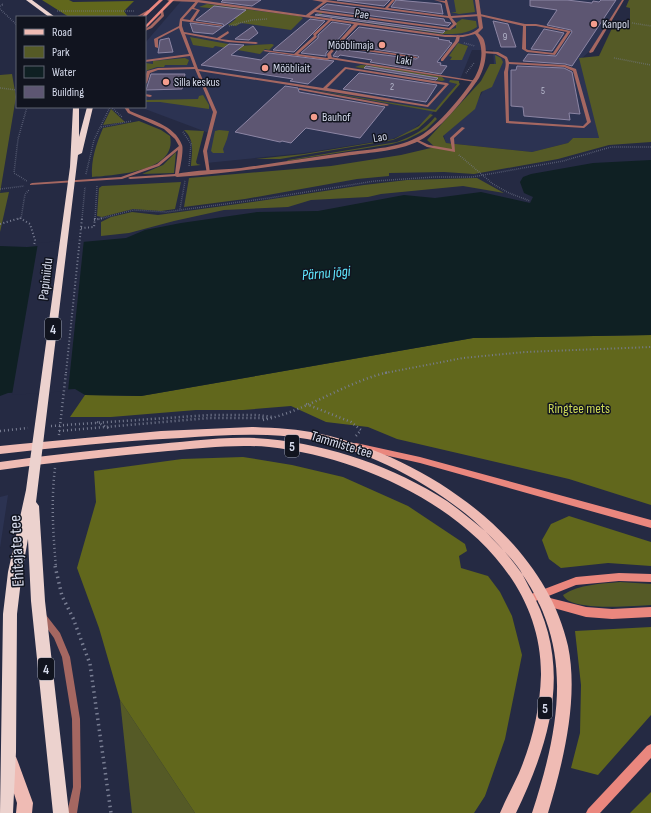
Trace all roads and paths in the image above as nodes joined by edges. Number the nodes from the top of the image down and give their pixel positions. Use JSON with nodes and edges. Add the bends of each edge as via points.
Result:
{"nodes":[{"id":1,"x":29,"y":0,"type":"edge"},
{"id":2,"x":161,"y":0,"type":"edge"},
{"id":3,"x":171,"y":0,"type":"edge"},
{"id":4,"x":191,"y":0,"type":"edge"},
{"id":5,"x":312,"y":0,"type":"edge"},
{"id":6,"x":394,"y":0,"type":"edge"},
{"id":7,"x":435,"y":0,"type":"edge"},
{"id":8,"x":477,"y":0,"type":"edge"},
{"id":9,"x":623,"y":0,"type":"edge"},
{"id":10,"x":198,"y":1,"type":"junction"},
{"id":11,"x":326,"y":1,"type":"junction"},
{"id":12,"x":446,"y":1,"type":"edge"},
{"id":13,"x":1,"y":3,"type":"edge"},
{"id":14,"x":0,"y":6,"type":"edge"},
{"id":15,"x":192,"y":8,"type":"junction"},
{"id":16,"x":0,"y":9,"type":"edge"},
{"id":17,"x":385,"y":9,"type":"junction"},
{"id":18,"x":56,"y":11,"type":"dead end"},
{"id":19,"x":136,"y":11,"type":"dead end"},
{"id":20,"x":149,"y":11,"type":"junction"},
{"id":21,"x":314,"y":11,"type":"junction"},
{"id":22,"x":480,"y":15,"type":"junction"},
{"id":23,"x":51,"y":16,"type":"edge"},
{"id":24,"x":139,"y":16,"type":"edge"},
{"id":25,"x":144,"y":16,"type":"edge"},
{"id":26,"x":307,"y":16,"type":"junction"},
{"id":27,"x":450,"y":18,"type":"junction"},
{"id":28,"x":271,"y":19,"type":"dead end"},
{"id":29,"x":332,"y":19,"type":"junction"},
{"id":30,"x":181,"y":20,"type":"junction"},
{"id":31,"x":191,"y":22,"type":"junction"},
{"id":32,"x":16,"y":23,"type":"edge"},
{"id":33,"x":357,"y":23,"type":"junction"},
{"id":34,"x":632,"y":23,"type":"dead end"},
{"id":35,"x":221,"y":25,"type":"joint"},
{"id":36,"x":525,"y":25,"type":"junction"},
{"id":37,"x":180,"y":26,"type":"junction"},
{"id":38,"x":651,"y":26,"type":"edge"},
{"id":39,"x":146,"y":28,"type":"edge"},
{"id":40,"x":228,"y":32,"type":"dead end"},
{"id":41,"x":182,"y":33,"type":"junction"},
{"id":42,"x":476,"y":33,"type":"junction"},
{"id":43,"x":458,"y":36,"type":"junction"},
{"id":44,"x":218,"y":39,"type":"junction"},
{"id":45,"x":456,"y":42,"type":"junction"},
{"id":46,"x":256,"y":43,"type":"dead end"},
{"id":47,"x":336,"y":46,"type":"junction"},
{"id":48,"x":475,"y":46,"type":"dead end"},
{"id":49,"x":157,"y":47,"type":"dead end"},
{"id":50,"x":265,"y":51,"type":"dead end"},
{"id":51,"x":483,"y":52,"type":"junction"},
{"id":52,"x":591,"y":52,"type":"dead end"},
{"id":53,"x":159,"y":53,"type":"dead end"},
{"id":54,"x":191,"y":55,"type":"junction"},
{"id":55,"x":295,"y":55,"type":"junction"},
{"id":56,"x":416,"y":57,"type":"dead end"},
{"id":57,"x":161,"y":58,"type":"junction"},
{"id":58,"x":330,"y":58,"type":"junction"},
{"id":59,"x":614,"y":58,"type":"dead end"},
{"id":60,"x":442,"y":60,"type":"dead end"},
{"id":61,"x":476,"y":60,"type":"dead end"},
{"id":62,"x":146,"y":61,"type":"edge"},
{"id":63,"x":354,"y":61,"type":"junction"},
{"id":64,"x":508,"y":63,"type":"junction"},
{"id":65,"x":651,"y":65,"type":"edge"},
{"id":66,"x":197,"y":69,"type":"junction"},
{"id":67,"x":352,"y":69,"type":"junction"},
{"id":68,"x":146,"y":79,"type":"edge"},
{"id":69,"x":462,"y":79,"type":"junction"},
{"id":70,"x":475,"y":81,"type":"junction"},
{"id":71,"x":290,"y":84,"type":"junction"},
{"id":72,"x":0,"y":88,"type":"edge"},
{"id":73,"x":324,"y":89,"type":"junction"},
{"id":74,"x":16,"y":90,"type":"edge"},
{"id":75,"x":146,"y":95,"type":"edge"},
{"id":76,"x":150,"y":96,"type":"dead end"},
{"id":77,"x":387,"y":105,"type":"dead end"},
{"id":78,"x":26,"y":108,"type":"edge"},
{"id":79,"x":76,"y":108,"type":"edge"},
{"id":80,"x":90,"y":108,"type":"edge"},
{"id":81,"x":109,"y":108,"type":"edge"},
{"id":82,"x":127,"y":108,"type":"edge"},
{"id":83,"x":463,"y":128,"type":"dead end"},
{"id":84,"x":416,"y":140,"type":"junction"},
{"id":85,"x":181,"y":146,"type":"junction"},
{"id":86,"x":651,"y":146,"type":"edge"},
{"id":87,"x":454,"y":151,"type":"junction"},
{"id":88,"x":207,"y":166,"type":"junction"},
{"id":89,"x":74,"y":167,"type":"junction"},
{"id":90,"x":189,"y":168,"type":"dead end"},
{"id":91,"x":208,"y":173,"type":"junction"},
{"id":92,"x":177,"y":175,"type":"junction"},
{"id":93,"x":482,"y":176,"type":"junction"},
{"id":94,"x":122,"y":178,"type":"junction"},
{"id":95,"x":185,"y":181,"type":"dead end"},
{"id":96,"x":32,"y":184,"type":"junction"},
{"id":97,"x":98,"y":185,"type":"dead end"},
{"id":98,"x":0,"y":189,"type":"edge"},
{"id":99,"x":530,"y":201,"type":"dead end"},
{"id":100,"x":180,"y":210,"type":"junction"},
{"id":101,"x":20,"y":218,"type":"junction"},
{"id":102,"x":94,"y":220,"type":"junction"},
{"id":103,"x":0,"y":224,"type":"edge"},
{"id":104,"x":80,"y":228,"type":"junction"},
{"id":105,"x":34,"y":246,"type":"dead end"},
{"id":106,"x":651,"y":347,"type":"edge"},
{"id":107,"x":306,"y":404,"type":"junction"},
{"id":108,"x":276,"y":417,"type":"junction"},
{"id":109,"x":97,"y":422,"type":"dead end"},
{"id":110,"x":345,"y":443,"type":"junction"},
{"id":111,"x":0,"y":450,"type":"edge"},
{"id":112,"x":0,"y":466,"type":"edge"},
{"id":113,"x":53,"y":486,"type":"dead end"},
{"id":114,"x":32,"y":490,"type":"junction"},
{"id":115,"x":651,"y":524,"type":"edge"},
{"id":116,"x":651,"y":578,"type":"edge"},
{"id":117,"x":540,"y":598,"type":"junction"},
{"id":118,"x":40,"y":612,"type":"junction"},
{"id":119,"x":651,"y":612,"type":"edge"},
{"id":120,"x":651,"y":750,"type":"edge"},
{"id":121,"x":8,"y":752,"type":"junction"},
{"id":122,"x":5,"y":813,"type":"edge"},
{"id":123,"x":24,"y":813,"type":"edge"},
{"id":124,"x":61,"y":813,"type":"edge"},
{"id":125,"x":72,"y":813,"type":"edge"},
{"id":126,"x":111,"y":813,"type":"edge"},
{"id":127,"x":508,"y":813,"type":"edge"},
{"id":128,"x":540,"y":813,"type":"edge"},
{"id":129,"x":592,"y":813,"type":"edge"}],
"edges":[{"from":1,"to":23,"type":"highway"},
{"from":2,"to":20,"type":"main road"},
{"from":3,"to":10,"type":"street","name":"Pae"},
{"from":3,"to":39,"type":"main road"},
{"from":4,"to":10,"type":"street","name":"Pae"},
{"from":5,"to":11,"type":"lane"},
{"from":6,"to":17,"type":"lane"},
{"from":7,"to":12,"type":"lane"},
{"from":8,"to":22,"type":"street"},
{"from":9,"to":52,"type":"lane"},
{"from":10,"to":15,"type":"lane"},
{"from":10,"to":26,"type":"street","name":"Pae"},
{"from":11,"to":17,"type":"lane"},
{"from":11,"to":21,"type":"lane"},
{"from":12,"to":27,"type":"lane"},
{"from":13,"to":14,"type":"path","via":[[3,5]]},
{"from":15,"to":30,"type":"lane"},
{"from":15,"to":31,"type":"lane","via":[[199,10]]},
{"from":16,"to":32,"type":"path"},
{"from":17,"to":27,"type":"lane"},
{"from":18,"to":19,"type":"path"},
{"from":20,"to":24,"type":"lane"},
{"from":20,"to":25,"type":"main road"},
{"from":21,"to":26,"type":"lane"},
{"from":21,"to":27,"type":"lane","via":[[450,29],[455,24]]},
{"from":22,"to":27,"type":"lane"},
{"from":22,"to":36,"type":"lane"},
{"from":22,"to":42,"type":"street","via":[[481,28]]},
{"from":26,"to":29,"type":"street","name":"Pae"},
{"from":28,"to":35,"type":"path"},
{"from":29,"to":33,"type":"street","name":"Pae"},
{"from":29,"to":55,"type":"lane"},
{"from":30,"to":31,"type":"lane"},
{"from":30,"to":37,"type":"lane"},
{"from":31,"to":35,"type":"lane"},
{"from":33,"to":43,"type":"street","name":"Pae"},
{"from":33,"to":47,"type":"street"},
{"from":34,"to":38,"type":"path"},
{"from":36,"to":36,"type":"lane","via":[[524,49],[527,51],[554,54],[569,31]]},
{"from":37,"to":41,"type":"lane"},
{"from":37,"to":49,"type":"lane","via":[[156,39]]},
{"from":40,"to":44,"type":"lane"},
{"from":41,"to":44,"type":"lane"},
{"from":41,"to":54,"type":"lane"},
{"from":42,"to":43,"type":"street","name":"Pae"},
{"from":42,"to":51,"type":"street","name":"Lao","via":[[482,39]]},
{"from":43,"to":45,"type":"lane"},
{"from":44,"to":46,"type":"lane","via":[[246,44]]},
{"from":45,"to":48,"type":"path"},
{"from":45,"to":60,"type":"lane"},
{"from":47,"to":56,"type":"street"},
{"from":47,"to":58,"type":"street","via":[[329,54]]},
{"from":50,"to":55,"type":"lane","name":"Laki"},
{"from":51,"to":64,"type":"lane","via":[[501,55]]},
{"from":51,"to":70,"type":"street","name":"Lao","via":[[482,66]]},
{"from":53,"to":57,"type":"lane"},
{"from":54,"to":57,"type":"lane"},
{"from":54,"to":66,"type":"lane"},
{"from":55,"to":58,"type":"lane","name":"Laki"},
{"from":57,"to":62,"type":"lane"},
{"from":58,"to":63,"type":"lane","name":"Laki"},
{"from":59,"to":65,"type":"path"},
{"from":61,"to":69,"type":"path"},
{"from":63,"to":67,"type":"lane"},
{"from":63,"to":69,"type":"lane","name":"Laki"},
{"from":64,"to":64,"type":"lane","via":[[507,122],[584,127],[589,122],[575,70],[565,66]]},
{"from":66,"to":68,"type":"lane","via":[[158,69],[148,72]]},
{"from":66,"to":71,"type":"lane"},
{"from":66,"to":88,"type":"lane","via":[[215,112],[204,151]]},
{"from":67,"to":73,"type":"lane","via":[[345,68]]},
{"from":67,"to":73,"type":"lane","via":[[447,84],[428,106]]},
{"from":69,"to":70,"type":"lane","name":"Laki"},
{"from":70,"to":84,"type":"street","name":"Lao","via":[[429,133]]},
{"from":71,"to":73,"type":"lane"},
{"from":71,"to":77,"type":"lane","via":[[298,89]]},
{"from":72,"to":74,"type":"path"},
{"from":75,"to":76,"type":"lane"},
{"from":78,"to":96,"type":"path","via":[[16,148],[14,173]]},
{"from":79,"to":89,"type":"highway","name":"Papiniidu","number":"4"},
{"from":80,"to":89,"type":"highway","name":"Papiniidu","number":"4"},
{"from":81,"to":104,"type":"path","via":[[103,118],[87,166]]},
{"from":82,"to":85,"type":"lane","via":[[129,112],[166,128],[176,136]]},
{"from":83,"to":87,"type":"lane","via":[[452,138]]},
{"from":84,"to":87,"type":"lane","via":[[428,146]]},
{"from":84,"to":91,"type":"street","name":"Lao","via":[[363,152]]},
{"from":85,"to":92,"type":"lane"},
{"from":85,"to":94,"type":"lane","via":[[158,165]]},
{"from":86,"to":93,"type":"path","via":[[611,148],[563,161]]},
{"from":87,"to":93,"type":"path"},
{"from":88,"to":90,"type":"path"},
{"from":88,"to":91,"type":"lane"},
{"from":89,"to":114,"type":"highway","name":"Papiniidu","number":"4"},
{"from":91,"to":92,"type":"street","name":"Lao"},
{"from":92,"to":94,"type":"lane"},
{"from":93,"to":99,"type":"path","via":[[509,193]]},
{"from":93,"to":100,"type":"path","via":[[375,181]]},
{"from":94,"to":96,"type":"lane"},
{"from":95,"to":100,"type":"path"},
{"from":96,"to":98,"type":"path"},
{"from":96,"to":101,"type":"path","via":[[25,194]]},
{"from":97,"to":102,"type":"path"},
{"from":100,"to":102,"type":"path","via":[[133,210]]},
{"from":101,"to":103,"type":"path"},
{"from":101,"to":105,"type":"path","via":[[30,224],[35,240]]},
{"from":102,"to":104,"type":"path","via":[[94,227]]},
{"from":104,"to":108,"type":"path","via":[[59,431],[209,418]]},
{"from":106,"to":107,"type":"path","via":[[525,352],[463,358],[388,372]]},
{"from":107,"to":108,"type":"path"},
{"from":107,"to":110,"type":"path","via":[[351,422],[361,430],[355,438]]},
{"from":108,"to":109,"type":"path","via":[[210,415]]},
{"from":110,"to":111,"type":"main road","name":"Tammiste tee","number":"5","via":[[299,434],[246,431],[111,439]]},
{"from":110,"to":115,"type":"main road","via":[[420,460]]},
{"from":110,"to":117,"type":"main road","number":"5","via":[[398,466],[438,488],[476,515],[512,549],[532,577]]},
{"from":112,"to":117,"type":"main road","name":"Tammiste tee","number":"5","via":[[231,443],[268,443],[334,455],[406,482],[435,498],[474,527]]},
{"from":113,"to":126,"type":"path","via":[[56,574],[62,596],[90,664]]},
{"from":114,"to":118,"type":"highway","name":"Ehitajate tee","number":"4"},
{"from":114,"to":121,"type":"highway","name":"Ehitajate tee","number":"4","via":[[15,572],[10,614]]},
{"from":116,"to":117,"type":"main road","via":[[619,576],[576,581]]},
{"from":117,"to":119,"type":"main road","via":[[586,612]]},
{"from":117,"to":127,"type":"main road","number":"5","via":[[548,666],[545,711],[524,783]]},
{"from":117,"to":128,"type":"main road","number":"5","via":[[561,647],[564,682],[559,732],[548,788]]},
{"from":118,"to":124,"type":"highway","name":"Ehitajate tee","number":"4"},
{"from":118,"to":125,"type":"lane","via":[[57,636],[66,657],[71,684],[76,719],[77,787]]},
{"from":120,"to":129,"type":"main road"},
{"from":121,"to":122,"type":"highway","name":"Ehitajate tee","number":"4"},
{"from":121,"to":123,"type":"main road","via":[[25,803]]}]}
